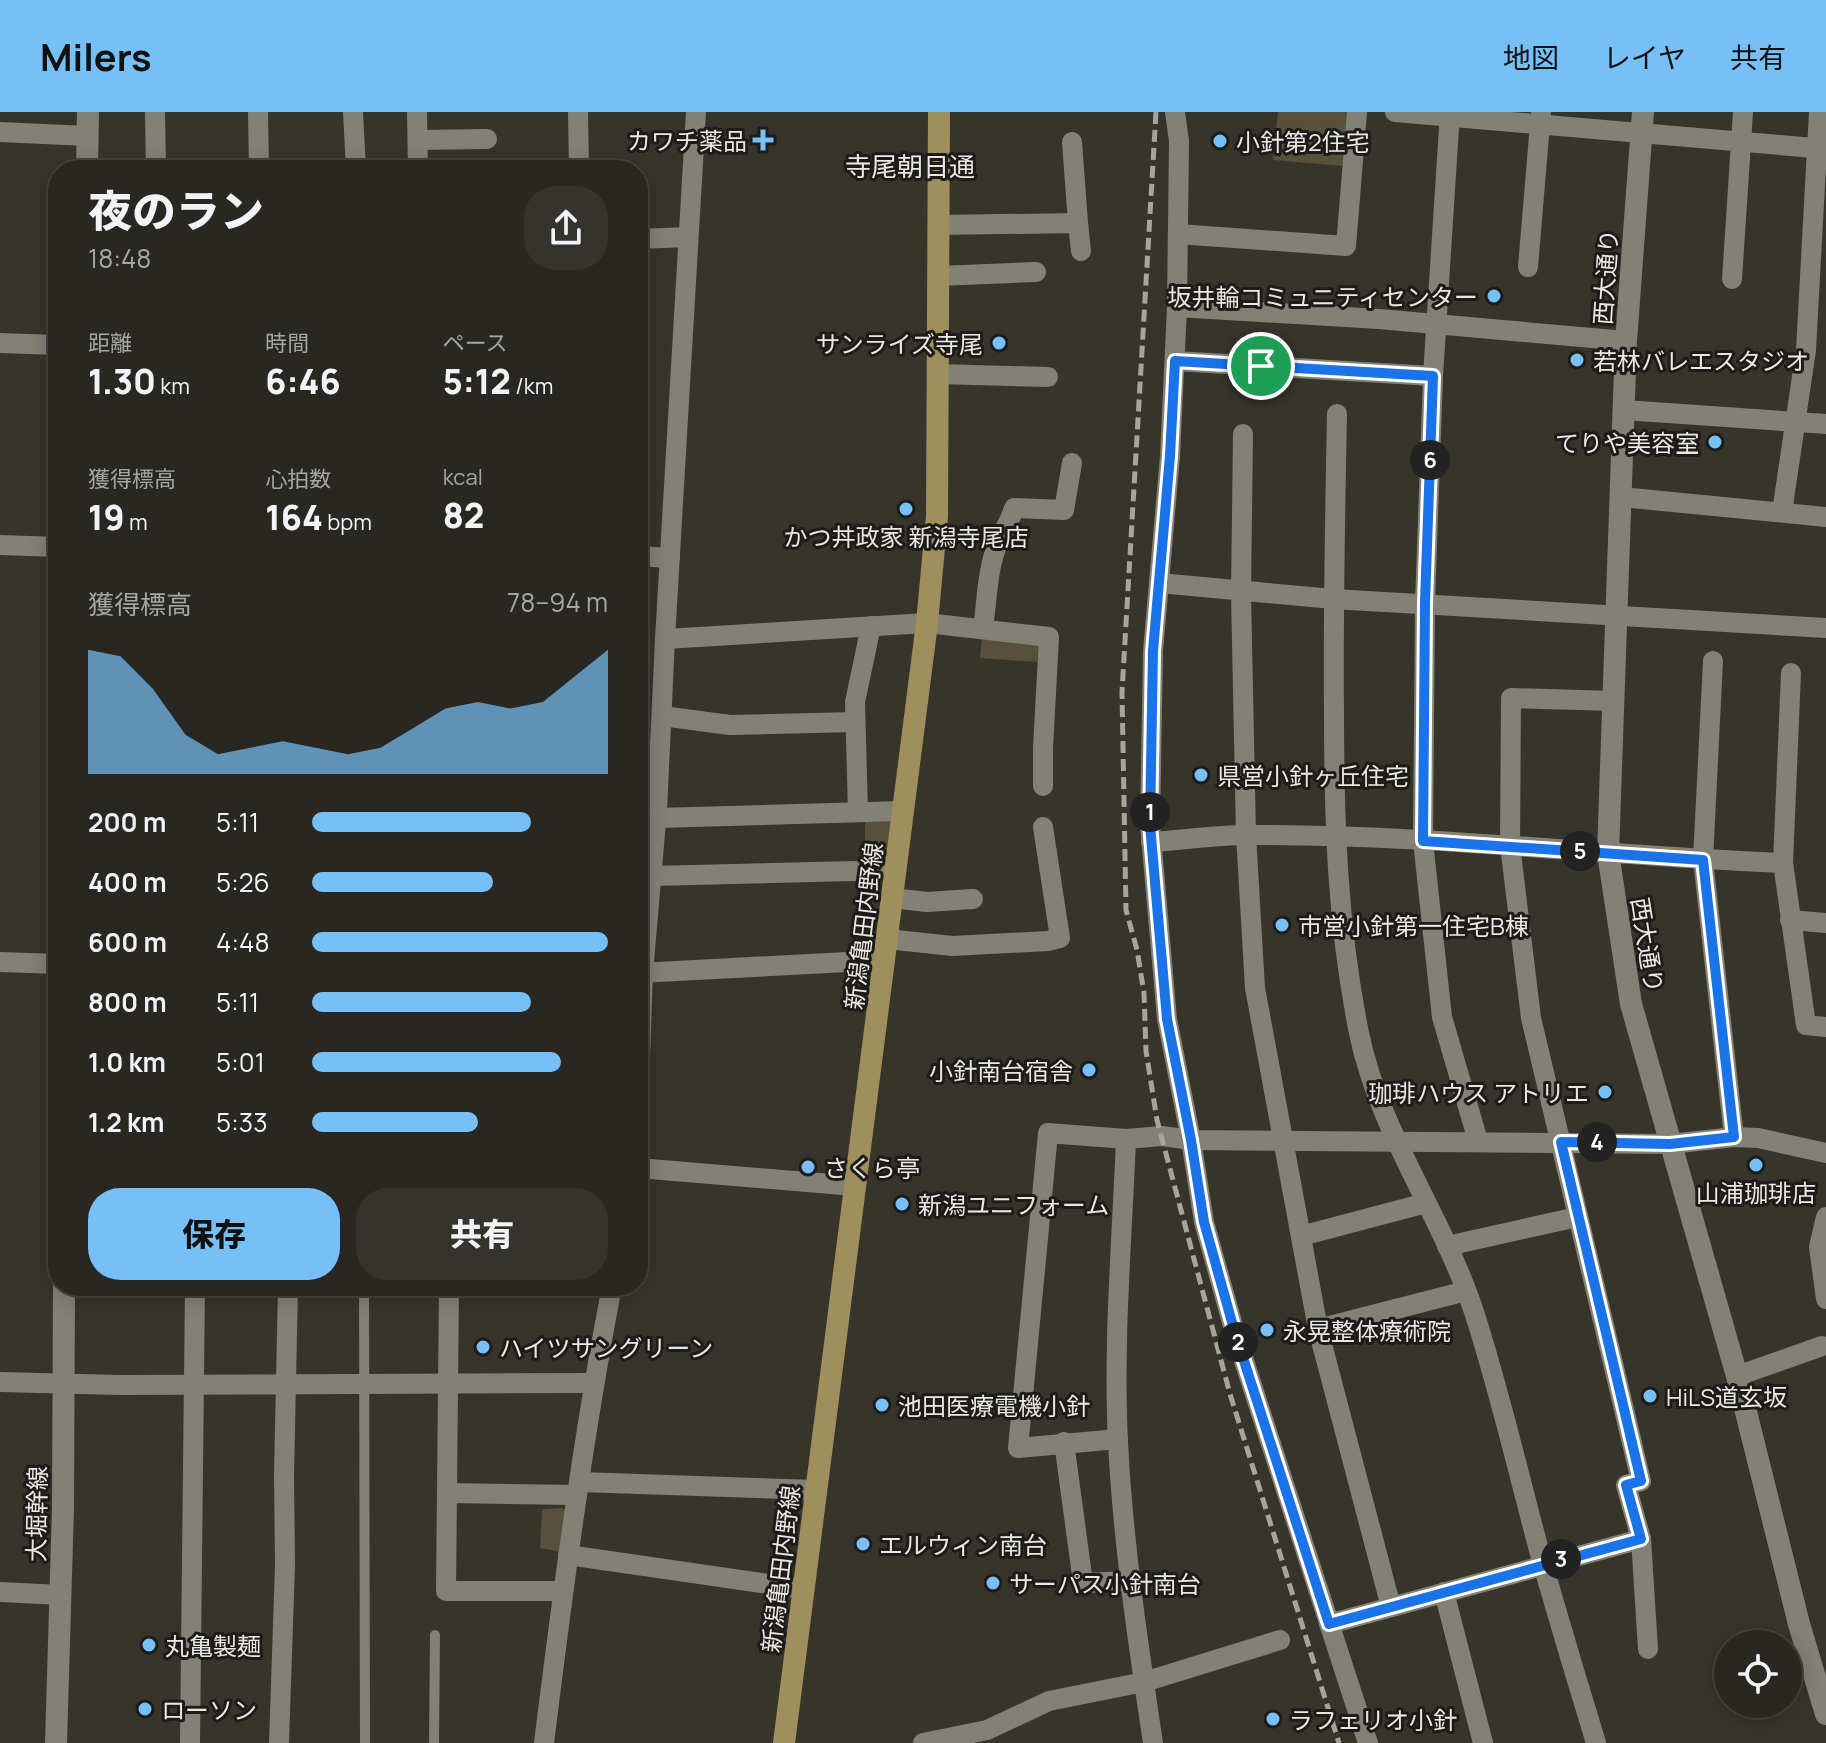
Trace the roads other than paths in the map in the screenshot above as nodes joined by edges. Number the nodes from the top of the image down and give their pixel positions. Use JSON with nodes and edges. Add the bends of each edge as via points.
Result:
{"nodes":[{"id":1,"x":88,"y":112,"type":"edge"},
{"id":2,"x":155,"y":112,"type":"edge"},
{"id":3,"x":258,"y":112,"type":"edge"},
{"id":4,"x":353,"y":112,"type":"edge"},
{"id":5,"x":417,"y":112,"type":"edge"},
{"id":6,"x":578,"y":112,"type":"edge"},
{"id":7,"x":696,"y":112,"type":"edge"},
{"id":8,"x":939,"y":112,"type":"edge"},
{"id":9,"x":1175,"y":112,"type":"edge"},
{"id":10,"x":1357,"y":112,"type":"edge"},
{"id":11,"x":1395,"y":112,"type":"edge"},
{"id":12,"x":1743,"y":112,"type":"edge"},
{"id":13,"x":1819,"y":112,"type":"edge"},
{"id":14,"x":1450,"y":114,"type":"edge"},
{"id":15,"x":1540,"y":118,"type":"edge"},
{"id":16,"x":1642,"y":122,"type":"edge"},
{"id":17,"x":0,"y":132,"type":"edge"},
{"id":18,"x":87,"y":136,"type":"junction"},
{"id":19,"x":487,"y":139,"type":"dead end"},
{"id":20,"x":418,"y":140,"type":"junction"},
{"id":21,"x":1072,"y":142,"type":"dead end"},
{"id":22,"x":1741,"y":142,"type":"junction"},
{"id":23,"x":1821,"y":149,"type":"edge"},
{"id":24,"x":87,"y":160,"type":"edge"},
{"id":25,"x":156,"y":160,"type":"edge"},
{"id":26,"x":259,"y":160,"type":"edge"},
{"id":27,"x":355,"y":160,"type":"edge"},
{"id":28,"x":418,"y":160,"type":"edge"},
{"id":29,"x":579,"y":160,"type":"edge"},
{"id":30,"x":1078,"y":223,"type":"junction"},
{"id":31,"x":938,"y":225,"type":"junction"},
{"id":32,"x":1178,"y":234,"type":"junction"},
{"id":33,"x":688,"y":237,"type":"junction"},
{"id":34,"x":648,"y":239,"type":"edge"},
{"id":35,"x":1081,"y":251,"type":"dead end"},
{"id":36,"x":1528,"y":267,"type":"dead end"},
{"id":37,"x":1036,"y":272,"type":"dead end"},
{"id":38,"x":938,"y":276,"type":"junction"},
{"id":39,"x":1732,"y":279,"type":"dead end"},
{"id":40,"x":1177,"y":307,"type":"junction"},
{"id":41,"x":1435,"y":324,"type":"junction"},
{"id":42,"x":1626,"y":341,"type":"junction"},
{"id":43,"x":0,"y":343,"type":"edge"},
{"id":44,"x":48,"y":345,"type":"edge"},
{"id":45,"x":1175,"y":361,"type":"junction"},
{"id":46,"x":938,"y":374,"type":"junction"},
{"id":47,"x":1433,"y":376,"type":"junction"},
{"id":48,"x":1048,"y":377,"type":"dead end"},
{"id":49,"x":1624,"y":410,"type":"junction"},
{"id":50,"x":1337,"y":414,"type":"dead end"},
{"id":51,"x":1795,"y":422,"type":"junction"},
{"id":52,"x":1826,"y":424,"type":"edge"},
{"id":53,"x":1243,"y":434,"type":"dead end"},
{"id":54,"x":1072,"y":463,"type":"dead end"},
{"id":55,"x":1621,"y":497,"type":"junction"},
{"id":56,"x":1782,"y":512,"type":"junction"},
{"id":57,"x":1826,"y":517,"type":"edge"},
{"id":58,"x":0,"y":545,"type":"edge"},
{"id":59,"x":48,"y":547,"type":"edge"},
{"id":60,"x":648,"y":557,"type":"edge"},
{"id":61,"x":670,"y":558,"type":"junction"},
{"id":62,"x":1159,"y":583,"type":"junction"},
{"id":63,"x":1241,"y":593,"type":"junction"},
{"id":64,"x":1333,"y":599,"type":"junction"},
{"id":65,"x":1425,"y":603,"type":"junction"},
{"id":66,"x":1617,"y":615,"type":"junction"},
{"id":67,"x":927,"y":623,"type":"junction"},
{"id":68,"x":871,"y":626,"type":"junction"},
{"id":69,"x":983,"y":628,"type":"junction"},
{"id":70,"x":1826,"y":628,"type":"edge"},
{"id":71,"x":665,"y":639,"type":"junction"},
{"id":72,"x":1713,"y":661,"type":"dead end"},
{"id":73,"x":1791,"y":673,"type":"dead end"},
{"id":74,"x":1614,"y":701,"type":"junction"},
{"id":75,"x":662,"y":716,"type":"junction"},
{"id":76,"x":855,"y":722,"type":"junction"},
{"id":77,"x":1043,"y":786,"type":"dead end"},
{"id":78,"x":903,"y":811,"type":"junction"},
{"id":79,"x":858,"y":812,"type":"junction"},
{"id":80,"x":657,"y":818,"type":"junction"},
{"id":81,"x":1043,"y":827,"type":"dead end"},
{"id":82,"x":1246,"y":835,"type":"junction"},
{"id":83,"x":1334,"y":838,"type":"junction"},
{"id":84,"x":1423,"y":841,"type":"junction"},
{"id":85,"x":1151,"y":842,"type":"junction"},
{"id":86,"x":1510,"y":845,"type":"junction"},
{"id":87,"x":1608,"y":853,"type":"junction"},
{"id":88,"x":1703,"y":860,"type":"junction"},
{"id":89,"x":1783,"y":863,"type":"junction"},
{"id":90,"x":896,"y":870,"type":"junction"},
{"id":91,"x":652,"y":876,"type":"junction"},
{"id":92,"x":892,"y":898,"type":"junction"},
{"id":93,"x":973,"y":899,"type":"dead end"},
{"id":94,"x":648,"y":908,"type":"edge"},
{"id":95,"x":1790,"y":920,"type":"junction"},
{"id":96,"x":1826,"y":923,"type":"edge"},
{"id":97,"x":886,"y":950,"type":"junction"},
{"id":98,"x":0,"y":962,"type":"edge"},
{"id":99,"x":48,"y":964,"type":"edge"},
{"id":100,"x":648,"y":972,"type":"edge"},
{"id":101,"x":1826,"y":1027,"type":"edge"},
{"id":102,"x":1734,"y":1137,"type":"junction"},
{"id":103,"x":1126,"y":1139,"type":"junction"},
{"id":104,"x":1191,"y":1140,"type":"junction"},
{"id":105,"x":1284,"y":1140,"type":"junction"},
{"id":106,"x":1396,"y":1140,"type":"junction"},
{"id":107,"x":1478,"y":1141,"type":"junction"},
{"id":108,"x":1561,"y":1142,"type":"junction"},
{"id":109,"x":1670,"y":1144,"type":"junction"},
{"id":110,"x":1826,"y":1153,"type":"edge"},
{"id":111,"x":648,"y":1169,"type":"edge"},
{"id":112,"x":855,"y":1186,"type":"junction"},
{"id":113,"x":1426,"y":1203,"type":"junction"},
{"id":114,"x":1577,"y":1217,"type":"junction"},
{"id":115,"x":1826,"y":1217,"type":"edge"},
{"id":116,"x":1301,"y":1236,"type":"junction"},
{"id":117,"x":1447,"y":1246,"type":"junction"},
{"id":118,"x":1822,"y":1247,"type":"edge"},
{"id":119,"x":1466,"y":1291,"type":"junction"},
{"id":120,"x":64,"y":1296,"type":"edge"},
{"id":121,"x":195,"y":1296,"type":"edge"},
{"id":122,"x":288,"y":1296,"type":"edge"},
{"id":123,"x":364,"y":1296,"type":"edge"},
{"id":124,"x":449,"y":1296,"type":"edge"},
{"id":125,"x":610,"y":1296,"type":"edge"},
{"id":126,"x":1826,"y":1299,"type":"edge"},
{"id":127,"x":1318,"y":1329,"type":"junction"},
{"id":128,"x":1825,"y":1349,"type":"edge"},
{"id":129,"x":1737,"y":1376,"type":"junction"},
{"id":130,"x":0,"y":1382,"type":"edge"},
{"id":131,"x":449,"y":1382,"type":"junction"},
{"id":132,"x":62,"y":1383,"type":"junction"},
{"id":133,"x":365,"y":1383,"type":"junction"},
{"id":134,"x":594,"y":1383,"type":"junction"},
{"id":135,"x":193,"y":1384,"type":"junction"},
{"id":136,"x":286,"y":1385,"type":"junction"},
{"id":137,"x":1118,"y":1439,"type":"junction"},
{"id":138,"x":1064,"y":1442,"type":"junction"},
{"id":139,"x":578,"y":1488,"type":"junction"},
{"id":140,"x":815,"y":1490,"type":"junction"},
{"id":141,"x":447,"y":1493,"type":"junction"},
{"id":142,"x":1641,"y":1539,"type":"junction"},
{"id":143,"x":568,"y":1555,"type":"junction"},
{"id":144,"x":1543,"y":1564,"type":"junction"},
{"id":145,"x":1130,"y":1581,"type":"junction"},
{"id":146,"x":803,"y":1589,"type":"junction"},
{"id":147,"x":563,"y":1591,"type":"junction"},
{"id":148,"x":0,"y":1592,"type":"edge"},
{"id":149,"x":1444,"y":1592,"type":"junction"},
{"id":150,"x":61,"y":1595,"type":"junction"},
{"id":151,"x":1391,"y":1607,"type":"junction"},
{"id":152,"x":1329,"y":1624,"type":"junction"},
{"id":153,"x":435,"y":1635,"type":"dead end"},
{"id":154,"x":1280,"y":1640,"type":"dead end"},
{"id":155,"x":1648,"y":1649,"type":"dead end"},
{"id":156,"x":1822,"y":1678,"type":"edge"},
{"id":157,"x":1144,"y":1682,"type":"junction"},
{"id":158,"x":1826,"y":1714,"type":"edge"},
{"id":159,"x":56,"y":1743,"type":"edge"},
{"id":160,"x":190,"y":1743,"type":"edge"},
{"id":161,"x":279,"y":1743,"type":"edge"},
{"id":162,"x":365,"y":1743,"type":"edge"},
{"id":163,"x":434,"y":1743,"type":"edge"},
{"id":164,"x":544,"y":1743,"type":"edge"},
{"id":165,"x":784,"y":1743,"type":"edge"},
{"id":166,"x":927,"y":1743,"type":"edge"},
{"id":167,"x":1153,"y":1743,"type":"edge"},
{"id":168,"x":1368,"y":1743,"type":"edge"},
{"id":169,"x":1483,"y":1743,"type":"edge"},
{"id":170,"x":1596,"y":1743,"type":"edge"}],
"edges":[{"from":1,"to":18,"type":"street"},
{"from":2,"to":25,"type":"street"},
{"from":3,"to":26,"type":"street"},
{"from":4,"to":27,"type":"street"},
{"from":5,"to":20,"type":"street"},
{"from":6,"to":29,"type":"street"},
{"from":7,"to":33,"type":"street"},
{"from":8,"to":31,"type":"main road","name":"新潟亀田内野線"},
{"from":9,"to":32,"type":"street"},
{"from":10,"to":32,"type":"street","via":[[1346,246]]},
{"from":11,"to":14,"type":"street"},
{"from":12,"to":22,"type":"street"},
{"from":13,"to":23,"type":"street"},
{"from":14,"to":15,"type":"street"},
{"from":14,"to":41,"type":"street"},
{"from":15,"to":16,"type":"street"},
{"from":15,"to":36,"type":"street"},
{"from":16,"to":22,"type":"street"},
{"from":16,"to":42,"type":"street","name":"西大通り"},
{"from":17,"to":18,"type":"street"},
{"from":18,"to":24,"type":"street"},
{"from":19,"to":20,"type":"street"},
{"from":20,"to":28,"type":"street"},
{"from":21,"to":30,"type":"street"},
{"from":22,"to":23,"type":"street"},
{"from":22,"to":39,"type":"street"},
{"from":23,"to":51,"type":"street","via":[[1806,350]]},
{"from":30,"to":31,"type":"street"},
{"from":30,"to":35,"type":"street"},
{"from":31,"to":38,"type":"main road","name":"新潟亀田内野線"},
{"from":32,"to":40,"type":"street"},
{"from":33,"to":34,"type":"street"},
{"from":33,"to":61,"type":"street"},
{"from":37,"to":38,"type":"street"},
{"from":38,"to":46,"type":"main road","name":"新潟亀田内野線"},
{"from":40,"to":41,"type":"street"},
{"from":40,"to":45,"type":"street"},
{"from":41,"to":42,"type":"street"},
{"from":41,"to":47,"type":"street"},
{"from":42,"to":49,"type":"street","name":"西大通り"},
{"from":43,"to":44,"type":"street"},
{"from":45,"to":47,"type":"street"},
{"from":45,"to":62,"type":"street"},
{"from":46,"to":48,"type":"street"},
{"from":46,"to":67,"type":"main road","name":"新潟亀田内野線","via":[[937,516]]},
{"from":47,"to":65,"type":"street"},
{"from":49,"to":51,"type":"street"},
{"from":49,"to":55,"type":"street","name":"西大通り"},
{"from":50,"to":64,"type":"street"},
{"from":51,"to":52,"type":"street"},
{"from":51,"to":56,"type":"street"},
{"from":53,"to":63,"type":"street"},
{"from":54,"to":69,"type":"street","via":[[1071,511],[1014,508],[992,561]]},
{"from":55,"to":56,"type":"street"},
{"from":55,"to":66,"type":"street","name":"西大通り"},
{"from":56,"to":57,"type":"street"},
{"from":58,"to":59,"type":"street"},
{"from":60,"to":61,"type":"street"},
{"from":61,"to":71,"type":"street"},
{"from":62,"to":63,"type":"street"},
{"from":62,"to":85,"type":"street"},
{"from":63,"to":64,"type":"street"},
{"from":63,"to":82,"type":"street"},
{"from":64,"to":65,"type":"street"},
{"from":64,"to":83,"type":"street"},
{"from":65,"to":66,"type":"street"},
{"from":65,"to":84,"type":"street"},
{"from":66,"to":70,"type":"street"},
{"from":66,"to":74,"type":"street","name":"西大通り"},
{"from":67,"to":68,"type":"street"},
{"from":67,"to":69,"type":"street"},
{"from":67,"to":78,"type":"main road","name":"新潟亀田内野線"},
{"from":68,"to":71,"type":"street"},
{"from":68,"to":76,"type":"street"},
{"from":69,"to":77,"type":"street","via":[[1049,637]]},
{"from":71,"to":75,"type":"street"},
{"from":72,"to":88,"type":"street"},
{"from":73,"to":89,"type":"street"},
{"from":74,"to":86,"type":"street","via":[[1511,698]]},
{"from":74,"to":87,"type":"street","name":"西大通り"},
{"from":75,"to":76,"type":"street","via":[[730,725]]},
{"from":75,"to":80,"type":"street"},
{"from":76,"to":79,"type":"street"},
{"from":78,"to":79,"type":"street"},
{"from":78,"to":90,"type":"main road","name":"新潟亀田内野線"},
{"from":79,"to":80,"type":"street"},
{"from":80,"to":91,"type":"street"},
{"from":81,"to":97,"type":"street","via":[[1060,938]]},
{"from":82,"to":83,"type":"street"},
{"from":82,"to":85,"type":"street"},
{"from":82,"to":105,"type":"street","via":[[1255,988]]},
{"from":83,"to":84,"type":"street"},
{"from":83,"to":106,"type":"street","via":[[1359,1036]]},
{"from":84,"to":86,"type":"street"},
{"from":84,"to":107,"type":"street","via":[[1442,1017]]},
{"from":85,"to":104,"type":"street","via":[[1167,1019]]},
{"from":86,"to":87,"type":"street"},
{"from":86,"to":108,"type":"street","via":[[1531,1018]]},
{"from":87,"to":88,"type":"street"},
{"from":87,"to":109,"type":"street","name":"西大通り","via":[[1631,1004]]},
{"from":88,"to":89,"type":"street"},
{"from":88,"to":102,"type":"street"},
{"from":89,"to":95,"type":"street"},
{"from":90,"to":91,"type":"street"},
{"from":90,"to":92,"type":"main road","name":"新潟亀田内野線"},
{"from":91,"to":94,"type":"street"},
{"from":92,"to":93,"type":"street"},
{"from":92,"to":97,"type":"main road","name":"新潟亀田内野線"},
{"from":95,"to":96,"type":"street"},
{"from":95,"to":101,"type":"street","via":[[1806,1025]]},
{"from":97,"to":100,"type":"street"},
{"from":97,"to":112,"type":"main road","name":"新潟亀田内野線"},
{"from":98,"to":99,"type":"street"},
{"from":102,"to":109,"type":"street"},
{"from":102,"to":110,"type":"street"},
{"from":103,"to":104,"type":"street"},
{"from":103,"to":137,"type":"street"},
{"from":103,"to":138,"type":"street","via":[[1048,1133],[1018,1448]]},
{"from":104,"to":105,"type":"street"},
{"from":104,"to":152,"type":"street","via":[[1204,1222],[1231,1320]]},
{"from":105,"to":106,"type":"street"},
{"from":105,"to":116,"type":"street"},
{"from":106,"to":107,"type":"street"},
{"from":106,"to":113,"type":"street"},
{"from":107,"to":108,"type":"street"},
{"from":108,"to":109,"type":"street"},
{"from":108,"to":114,"type":"street"},
{"from":109,"to":129,"type":"street","name":"西大通り"},
{"from":111,"to":112,"type":"street"},
{"from":112,"to":140,"type":"main road","name":"新潟亀田内野線"},
{"from":113,"to":116,"type":"street"},
{"from":113,"to":117,"type":"street"},
{"from":114,"to":117,"type":"street"},
{"from":114,"to":142,"type":"street","via":[[1641,1481],[1626,1485]]},
{"from":115,"to":118,"type":"street"},
{"from":116,"to":127,"type":"street"},
{"from":117,"to":119,"type":"street"},
{"from":118,"to":126,"type":"street"},
{"from":119,"to":127,"type":"street"},
{"from":119,"to":144,"type":"street"},
{"from":120,"to":132,"type":"street","name":"大堀幹線"},
{"from":121,"to":135,"type":"street"},
{"from":122,"to":136,"type":"street"},
{"from":123,"to":133,"type":"lane"},
{"from":124,"to":131,"type":"street"},
{"from":125,"to":134,"type":"street"},
{"from":127,"to":151,"type":"street"},
{"from":128,"to":129,"type":"street"},
{"from":129,"to":156,"type":"street","name":"西大通り","via":[[1799,1624]]},
{"from":130,"to":132,"type":"street"},
{"from":131,"to":133,"type":"street"},
{"from":131,"to":134,"type":"street"},
{"from":131,"to":141,"type":"street"},
{"from":132,"to":135,"type":"street"},
{"from":132,"to":150,"type":"street","name":"大堀幹線"},
{"from":133,"to":136,"type":"street"},
{"from":133,"to":162,"type":"lane"},
{"from":134,"to":139,"type":"street"},
{"from":135,"to":136,"type":"street"},
{"from":135,"to":160,"type":"street"},
{"from":136,"to":161,"type":"street"},
{"from":137,"to":138,"type":"street"},
{"from":137,"to":145,"type":"street"},
{"from":138,"to":145,"type":"street","via":[[1083,1583]]},
{"from":139,"to":140,"type":"street"},
{"from":139,"to":141,"type":"street"},
{"from":139,"to":143,"type":"street"},
{"from":140,"to":146,"type":"main road","name":"新潟亀田内野線"},
{"from":141,"to":147,"type":"street","via":[[446,1591]]},
{"from":142,"to":144,"type":"street"},
{"from":142,"to":155,"type":"street"},
{"from":143,"to":146,"type":"street"},
{"from":143,"to":147,"type":"street"},
{"from":144,"to":149,"type":"street"},
{"from":144,"to":170,"type":"street"},
{"from":145,"to":157,"type":"street"},
{"from":146,"to":165,"type":"main road","name":"新潟亀田内野線"},
{"from":147,"to":164,"type":"street"},
{"from":148,"to":150,"type":"street"},
{"from":149,"to":151,"type":"street"},
{"from":149,"to":169,"type":"street"},
{"from":150,"to":159,"type":"street","name":"大堀幹線"},
{"from":151,"to":152,"type":"street"},
{"from":152,"to":168,"type":"street"},
{"from":153,"to":163,"type":"lane"},
{"from":154,"to":157,"type":"street"},
{"from":156,"to":158,"type":"street","name":"西大通り"},
{"from":157,"to":166,"type":"street","via":[[1049,1701],[987,1730]]},
{"from":157,"to":167,"type":"street"}]}
